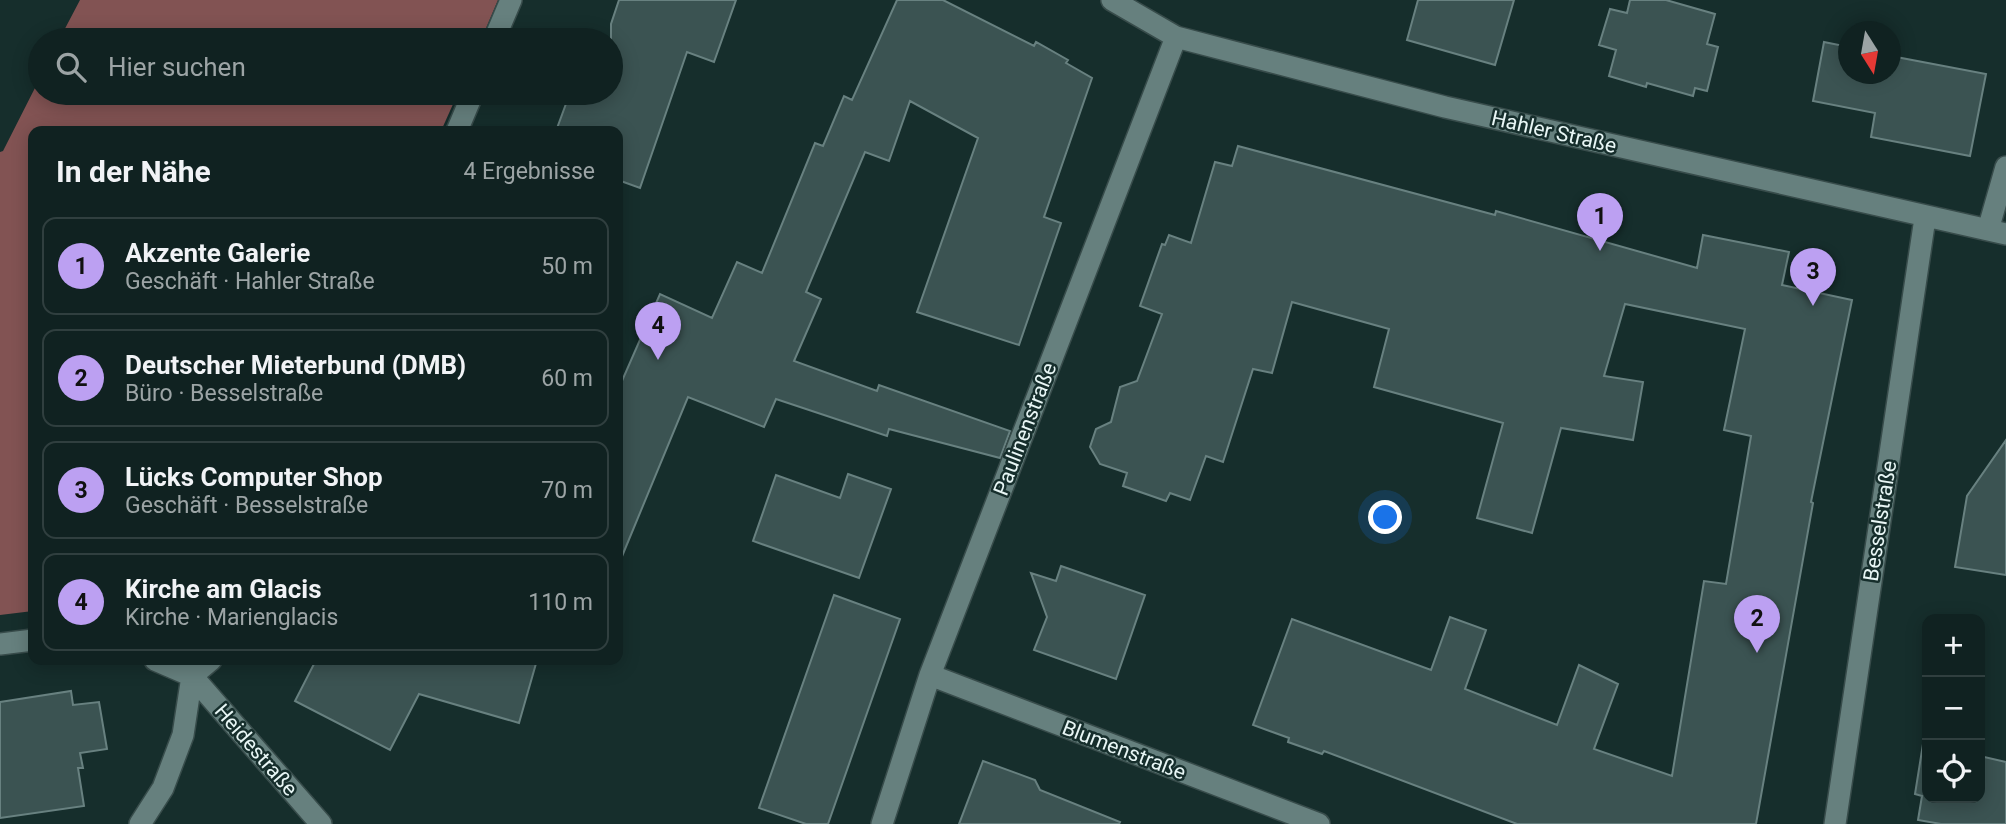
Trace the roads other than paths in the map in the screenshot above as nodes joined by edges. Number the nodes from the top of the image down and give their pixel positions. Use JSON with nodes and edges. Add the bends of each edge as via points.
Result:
{"nodes":[{"id":1,"x":511,"y":0,"type":"edge"},
{"id":2,"x":1112,"y":0,"type":"edge"},
{"id":3,"x":499,"y":28,"type":"edge"},
{"id":4,"x":1176,"y":37,"type":"junction"},
{"id":5,"x":468,"y":105,"type":"edge"},
{"id":6,"x":459,"y":126,"type":"edge"},
{"id":7,"x":2006,"y":167,"type":"edge"},
{"id":8,"x":1925,"y":218,"type":"junction"},
{"id":9,"x":1997,"y":232,"type":"edge"},
{"id":10,"x":28,"y":641,"type":"edge"},
{"id":11,"x":0,"y":644,"type":"edge"},
{"id":12,"x":167,"y":665,"type":"edge"},
{"id":13,"x":205,"y":665,"type":"edge"},
{"id":14,"x":930,"y":675,"type":"junction"},
{"id":15,"x":192,"y":676,"type":"junction"},
{"id":16,"x":141,"y":824,"type":"edge"},
{"id":17,"x":321,"y":824,"type":"edge"},
{"id":18,"x":882,"y":824,"type":"edge"},
{"id":19,"x":1318,"y":824,"type":"edge"},
{"id":20,"x":1835,"y":824,"type":"edge"}],
"edges":[{"from":1,"to":3,"type":"street"},
{"from":2,"to":4,"type":"street","name":"Hahler Straße"},
{"from":4,"to":8,"type":"street","name":"Hahler Straße","via":[[1445,107]]},
{"from":4,"to":14,"type":"street","name":"Paulinenstraße"},
{"from":5,"to":6,"type":"street"},
{"from":7,"to":9,"type":"street"},
{"from":8,"to":9,"type":"street","name":"Hahler Straße"},
{"from":8,"to":20,"type":"street","name":"Besselstraße"},
{"from":10,"to":11,"type":"street"},
{"from":12,"to":15,"type":"street"},
{"from":13,"to":15,"type":"street"},
{"from":14,"to":18,"type":"street","name":"Paulinenstraße"},
{"from":14,"to":19,"type":"street","name":"Blumenstraße"},
{"from":15,"to":16,"type":"street","via":[[183,735],[163,788]]},
{"from":15,"to":17,"type":"street","name":"Heidestraße"}]}
